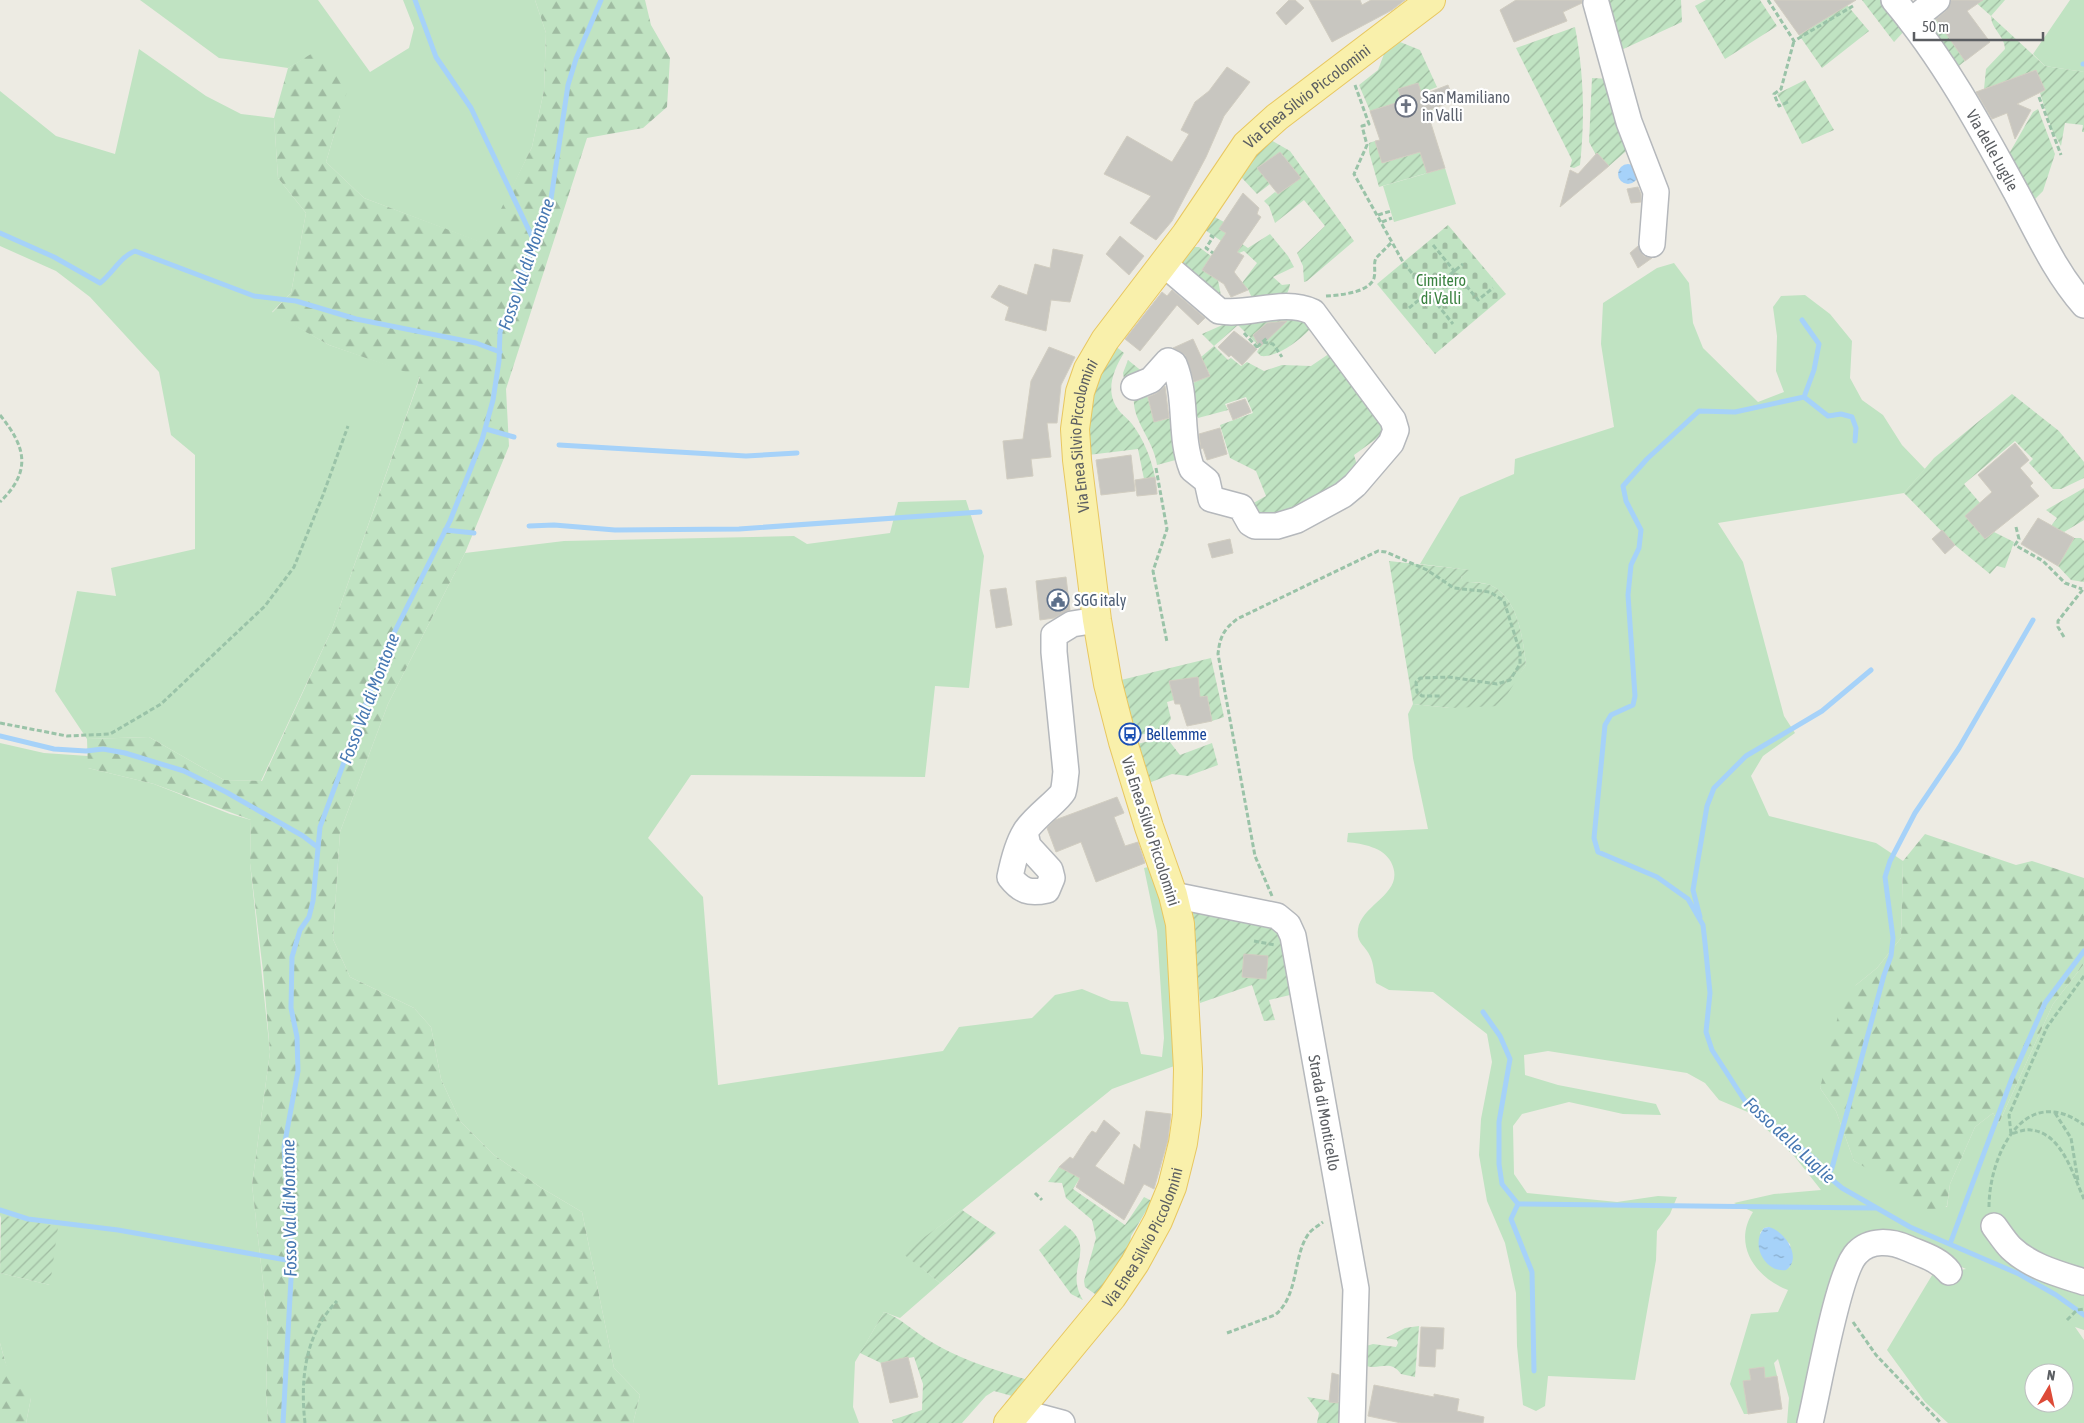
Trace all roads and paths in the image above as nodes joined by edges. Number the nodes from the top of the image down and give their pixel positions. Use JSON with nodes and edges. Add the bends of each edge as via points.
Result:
{"nodes":[{"id":1,"x":1431,"y":0,"type":"edge"},
{"id":2,"x":1768,"y":0,"type":"edge"},
{"id":3,"x":1894,"y":0,"type":"edge"},
{"id":4,"x":1936,"y":0,"type":"edge"},
{"id":5,"x":1596,"y":3,"type":"dead end"},
{"id":6,"x":1853,"y":6,"type":"dead end"},
{"id":7,"x":1911,"y":20,"type":"junction"},
{"id":8,"x":1794,"y":40,"type":"junction"},
{"id":9,"x":1354,"y":82,"type":"dead end"},
{"id":10,"x":2039,"y":97,"type":"dead end"},
{"id":11,"x":1788,"y":102,"type":"dead end"},
{"id":12,"x":2061,"y":155,"type":"dead end"},
{"id":13,"x":1391,"y":211,"type":"dead end"},
{"id":14,"x":1378,"y":215,"type":"junction"},
{"id":15,"x":1392,"y":218,"type":"dead end"},
{"id":16,"x":1382,"y":222,"type":"junction"},
{"id":17,"x":1212,"y":239,"type":"dead end"},
{"id":18,"x":1392,"y":242,"type":"junction"},
{"id":19,"x":1652,"y":244,"type":"dead end"},
{"id":20,"x":1434,"y":245,"type":"dead end"},
{"id":21,"x":1213,"y":253,"type":"dead end"},
{"id":22,"x":1164,"y":264,"type":"junction"},
{"id":23,"x":1463,"y":264,"type":"dead end"},
{"id":24,"x":1454,"y":271,"type":"junction"},
{"id":25,"x":1493,"y":288,"type":"dead end"},
{"id":26,"x":1428,"y":293,"type":"junction"},
{"id":27,"x":2084,"y":305,"type":"edge"},
{"id":28,"x":1409,"y":308,"type":"dead end"},
{"id":29,"x":1313,"y":312,"type":"junction"},
{"id":30,"x":1453,"y":324,"type":"dead end"},
{"id":31,"x":1244,"y":334,"type":"dead end"},
{"id":32,"x":1267,"y":338,"type":"dead end"},
{"id":33,"x":1263,"y":342,"type":"junction"},
{"id":34,"x":1282,"y":357,"type":"dead end"},
{"id":35,"x":1134,"y":387,"type":"dead end"},
{"id":36,"x":0,"y":415,"type":"edge"},
{"id":37,"x":348,"y":426,"type":"dead end"},
{"id":38,"x":1156,"y":468,"type":"dead end"},
{"id":39,"x":0,"y":502,"type":"edge"},
{"id":40,"x":2016,"y":527,"type":"dead end"},
{"id":41,"x":2083,"y":589,"type":"edge"},
{"id":42,"x":1097,"y":620,"type":"junction"},
{"id":43,"x":2064,"y":637,"type":"dead end"},
{"id":44,"x":1167,"y":642,"type":"dead end"},
{"id":45,"x":1440,"y":696,"type":"dead end"},
{"id":46,"x":0,"y":724,"type":"edge"},
{"id":47,"x":1025,"y":832,"type":"dead end"},
{"id":48,"x":1173,"y":895,"type":"junction"},
{"id":49,"x":1277,"y":916,"type":"junction"},
{"id":50,"x":1254,"y":941,"type":"dead end"},
{"id":51,"x":1266,"y":943,"type":"dead end"},
{"id":52,"x":2084,"y":976,"type":"edge"},
{"id":53,"x":2055,"y":1112,"type":"junction"},
{"id":54,"x":2084,"y":1125,"type":"edge"},
{"id":55,"x":2011,"y":1134,"type":"junction"},
{"id":56,"x":2078,"y":1187,"type":"junction"},
{"id":57,"x":1034,"y":1193,"type":"dead end"},
{"id":58,"x":2084,"y":1199,"type":"edge"},
{"id":59,"x":1042,"y":1200,"type":"dead end"},
{"id":60,"x":1341,"y":1208,"type":"junction"},
{"id":61,"x":1994,"y":1226,"type":"joint"},
{"id":62,"x":1949,"y":1272,"type":"dead end"},
{"id":63,"x":2084,"y":1282,"type":"edge"},
{"id":64,"x":337,"y":1301,"type":"dead end"},
{"id":65,"x":1838,"y":1301,"type":"junction"},
{"id":66,"x":2084,"y":1309,"type":"edge"},
{"id":67,"x":2066,"y":1320,"type":"dead end"},
{"id":68,"x":1227,"y":1333,"type":"dead end"},
{"id":69,"x":1012,"y":1417,"type":"edge"},
{"id":70,"x":305,"y":1423,"type":"edge"},
{"id":71,"x":1062,"y":1423,"type":"edge"},
{"id":72,"x":1352,"y":1423,"type":"edge"},
{"id":73,"x":1810,"y":1423,"type":"edge"},
{"id":74,"x":1941,"y":1423,"type":"edge"}],
"edges":[{"from":1,"to":22,"type":"main road","name":"Via Enea Silvio Piccolomini","via":[[1250,140]]},
{"from":2,"to":8,"type":"path"},
{"from":3,"to":7,"type":"street","name":"Via delle Luglie"},
{"from":4,"to":7,"type":"street"},
{"from":5,"to":19,"type":"street","via":[[1629,122],[1656,192]]},
{"from":6,"to":8,"type":"path"},
{"from":7,"to":27,"type":"street","name":"Via delle Luglie","via":[[1994,153],[2056,267]]},
{"from":8,"to":11,"type":"path","via":[[1781,89],[1774,94],[1779,106]]},
{"from":9,"to":14,"type":"path","via":[[1369,124],[1362,126],[1367,145],[1354,174]]},
{"from":10,"to":12,"type":"path"},
{"from":13,"to":14,"type":"path"},
{"from":14,"to":16,"type":"path"},
{"from":15,"to":16,"type":"path"},
{"from":16,"to":18,"type":"path"},
{"from":17,"to":21,"type":"path","via":[[1206,248]]},
{"from":18,"to":26,"type":"path","via":[[1403,262]]},
{"from":18,"to":29,"type":"path","via":[[1376,258],[1372,283],[1362,289],[1314,300]]},
{"from":20,"to":24,"type":"path"},
{"from":22,"to":29,"type":"street","via":[[1219,311],[1254,311],[1284,305],[1301,306]]},
{"from":22,"to":42,"type":"main road","name":"Via Enea Silvio Piccolomini","via":[[1105,340],[1088,369],[1080,392],[1075,444]]},
{"from":23,"to":24,"type":"path"},
{"from":24,"to":25,"type":"path","via":[[1478,300]]},
{"from":24,"to":26,"type":"path"},
{"from":26,"to":28,"type":"path"},
{"from":26,"to":30,"type":"path"},
{"from":29,"to":35,"type":"street","via":[[1393,420],[1396,430],[1391,443],[1355,485],[1296,520],[1277,526],[1254,526],[1241,507],[1211,499],[1207,481],[1192,470],[1190,463],[1183,398],[1174,364],[1168,361],[1151,380]]},
{"from":31,"to":33,"type":"path","via":[[1257,347]]},
{"from":32,"to":33,"type":"path"},
{"from":33,"to":34,"type":"path","via":[[1273,344]]},
{"from":36,"to":39,"type":"path","via":[[20,445],[22,463],[15,485]]},
{"from":37,"to":46,"type":"path","via":[[294,567],[265,606],[161,704],[110,734],[67,736]]},
{"from":38,"to":44,"type":"path","via":[[1167,529],[1153,571]]},
{"from":40,"to":41,"type":"path","via":[[2019,539],[2015,545],[2043,561],[2065,583]]},
{"from":41,"to":43,"type":"path","via":[[2058,620]]},
{"from":42,"to":47,"type":"street","via":[[1072,624],[1054,635],[1066,772],[1062,792]]},
{"from":42,"to":48,"type":"main road","name":"Via Enea Silvio Piccolomini","via":[[1123,742]]},
{"from":45,"to":49,"type":"path","via":[[1422,696],[1417,692],[1416,682],[1420,678],[1449,677],[1497,684],[1510,680],[1520,664],[1520,652],[1504,601],[1490,592],[1454,588],[1427,570],[1386,552],[1378,551],[1236,619],[1224,629],[1218,654],[1226,702],[1255,856],[1272,892]]},
{"from":48,"to":49,"type":"street"},
{"from":48,"to":69,"type":"main road","name":"Via Enea Silvio Piccolomini","via":[[1183,952],[1188,1069],[1186,1126],[1176,1176],[1147,1241],[1122,1284]]},
{"from":49,"to":60,"type":"street","name":"Strada di Monticello","via":[[1288,925],[1293,936]]},
{"from":50,"to":51,"type":"path"},
{"from":52,"to":55,"type":"path","via":[[2047,1026],[2010,1115]]},
{"from":53,"to":54,"type":"path"},
{"from":53,"to":55,"type":"path","via":[[2031,1115],[2017,1124]]},
{"from":53,"to":56,"type":"path","via":[[2071,1138]]},
{"from":55,"to":56,"type":"path","via":[[2029,1130],[2042,1133],[2055,1142]]},
{"from":55,"to":61,"type":"path","via":[[1994,1170],[1989,1194],[1989,1212]]},
{"from":56,"to":58,"type":"path"},
{"from":57,"to":59,"type":"path"},
{"from":60,"to":68,"type":"path","via":[[1311,1232],[1305,1241],[1295,1278],[1280,1311]]},
{"from":60,"to":72,"type":"street","name":"Strada di Monticello","via":[[1356,1289]]},
{"from":61,"to":63,"type":"street","via":[[2012,1249],[2028,1260],[2054,1273]]},
{"from":62,"to":65,"type":"street","via":[[1942,1263],[1896,1243],[1884,1242],[1856,1253]]},
{"from":64,"to":70,"type":"path","via":[[323,1315],[306,1358],[303,1384]]},
{"from":65,"to":73,"type":"street"},
{"from":65,"to":74,"type":"path","via":[[1876,1355]]},
{"from":66,"to":67,"type":"path","via":[[2077,1310]]},
{"from":69,"to":71,"type":"street"}]}
